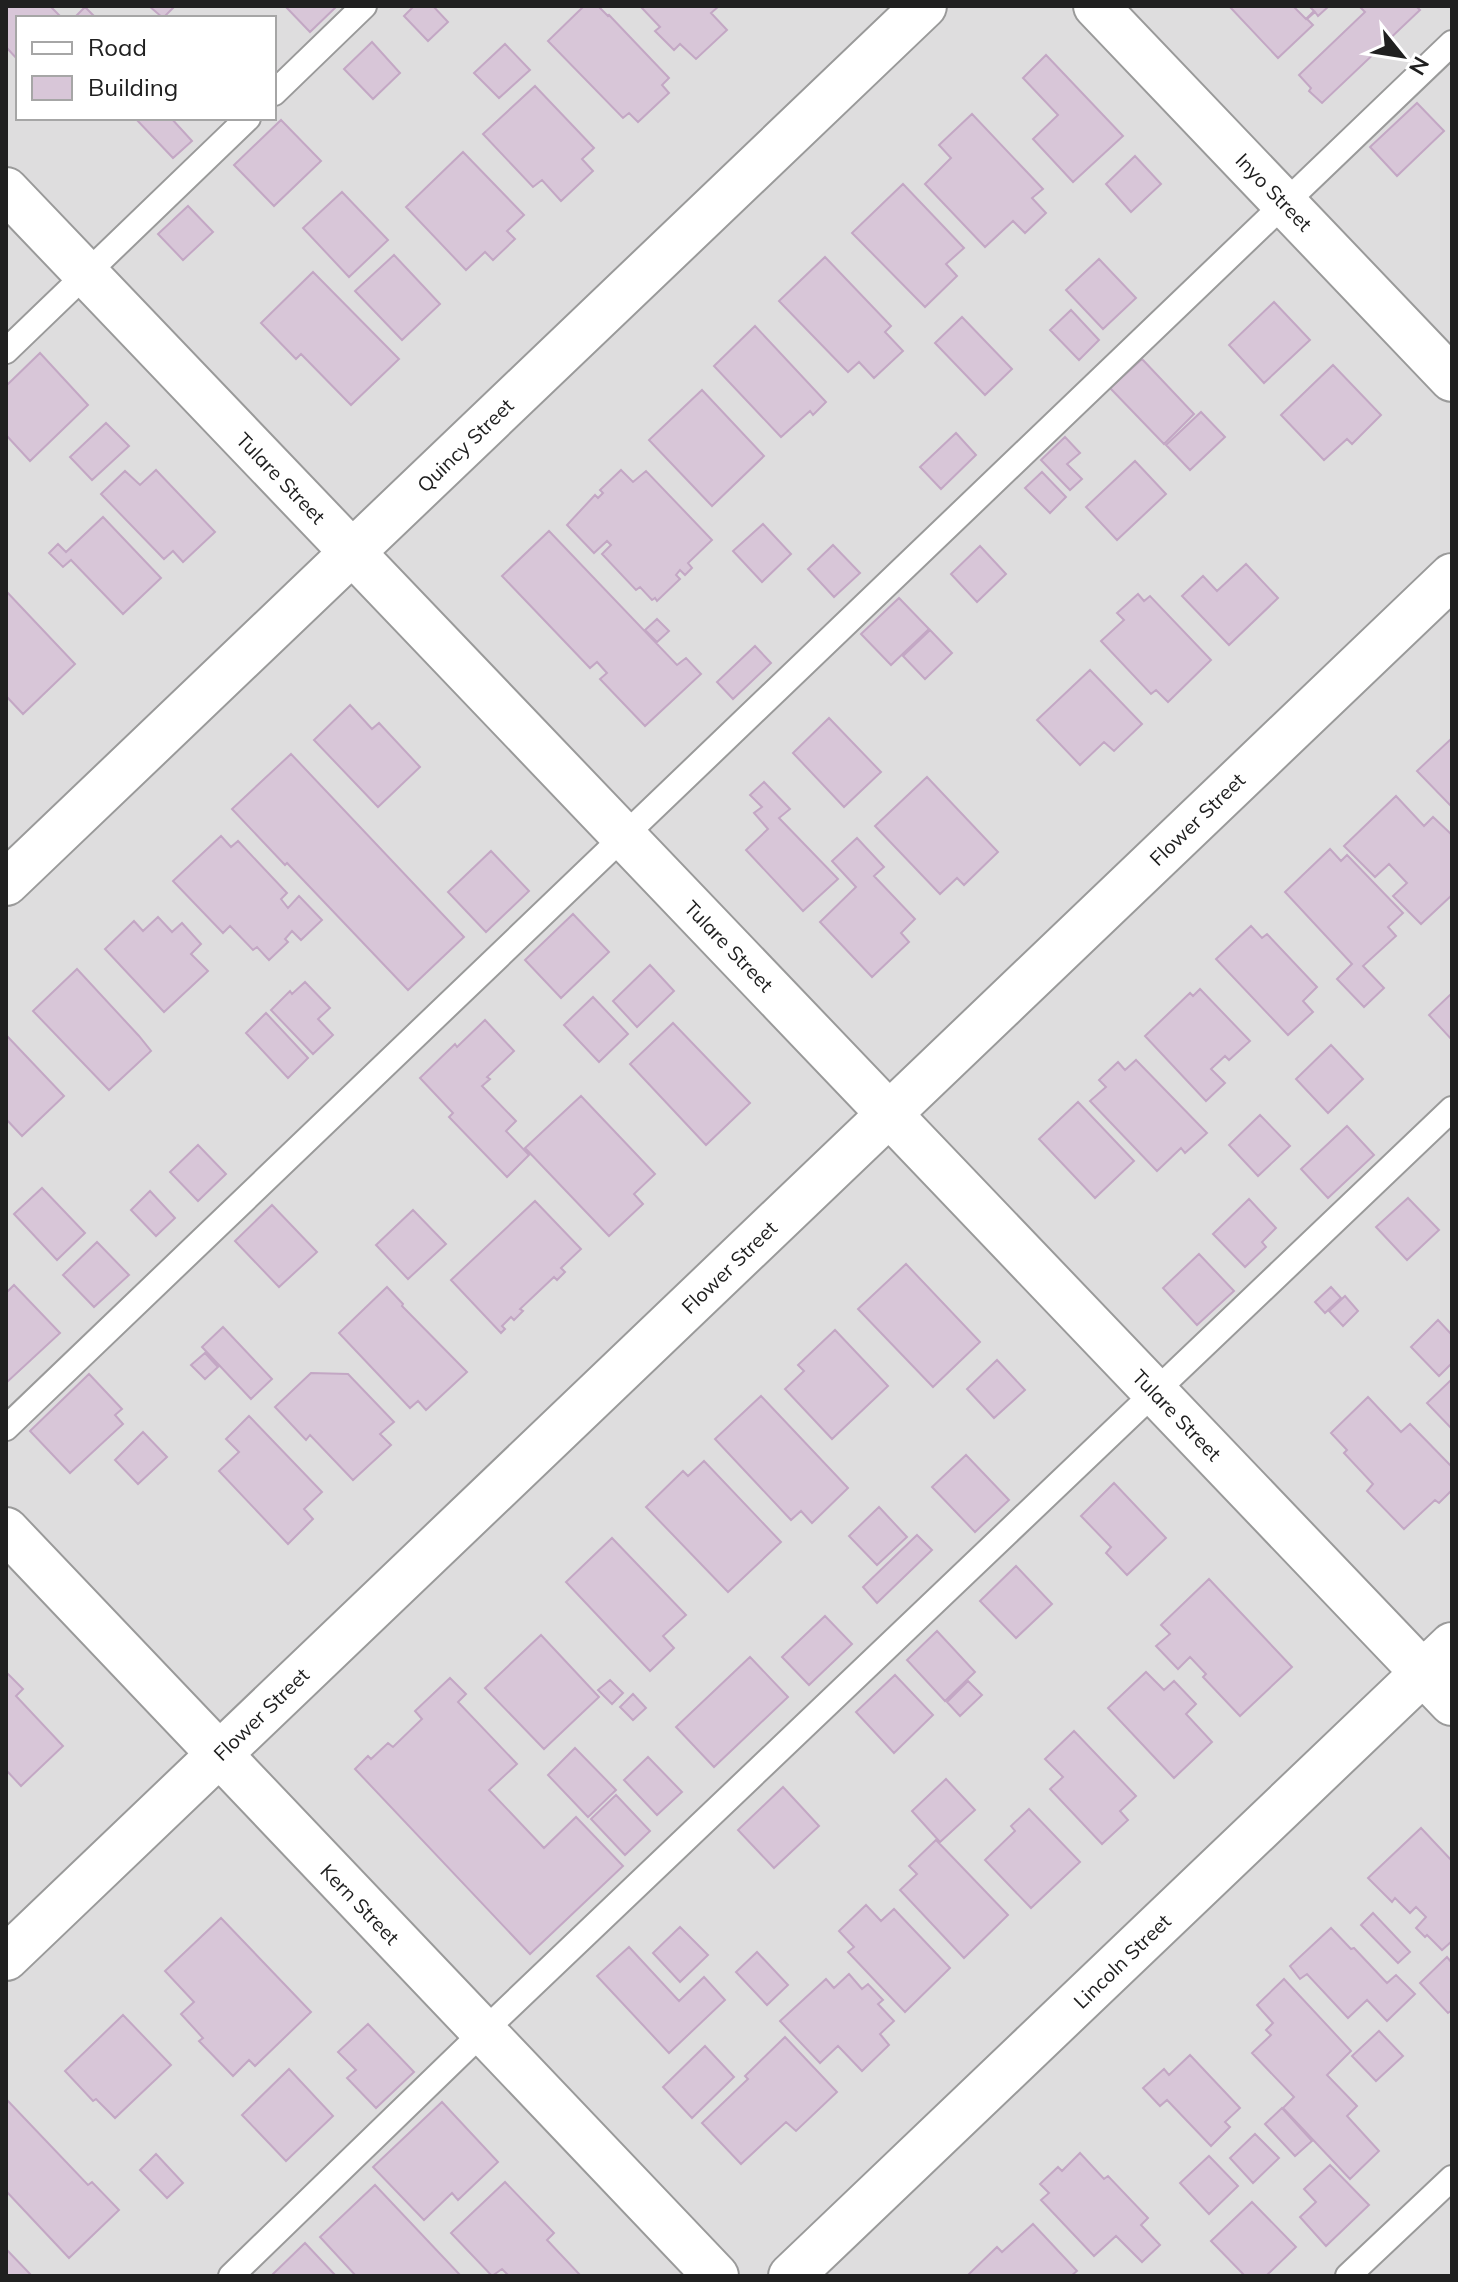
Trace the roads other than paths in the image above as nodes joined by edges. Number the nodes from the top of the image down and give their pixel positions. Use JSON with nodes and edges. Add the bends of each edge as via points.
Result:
{"nodes":[{"id":1,"x":364,"y":6,"type":"edge"},
{"id":2,"x":924,"y":6,"type":"edge"},
{"id":3,"x":1096,"y":6,"type":"edge"},
{"id":4,"x":1452,"y":43,"type":"edge"},
{"id":5,"x":276,"y":91,"type":"edge"},
{"id":6,"x":246,"y":120,"type":"edge"},
{"id":7,"x":6,"y":190,"type":"edge"},
{"id":8,"x":1284,"y":203,"type":"junction"},
{"id":9,"x":86,"y":274,"type":"junction"},
{"id":10,"x":6,"y":351,"type":"edge"},
{"id":11,"x":1452,"y":379,"type":"edge"},
{"id":12,"x":353,"y":552,"type":"junction"},
{"id":13,"x":1452,"y":576,"type":"edge"},
{"id":14,"x":623,"y":836,"type":"junction"},
{"id":15,"x":6,"y":883,"type":"edge"},
{"id":16,"x":1452,"y":1109,"type":"edge"},
{"id":17,"x":889,"y":1114,"type":"junction"},
{"id":18,"x":1155,"y":1393,"type":"junction"},
{"id":19,"x":6,"y":1428,"type":"edge"},
{"id":20,"x":6,"y":1530,"type":"edge"},
{"id":21,"x":1442,"y":1674,"type":"edge"},
{"id":22,"x":218,"y":1755,"type":"junction"},
{"id":23,"x":6,"y":1958,"type":"edge"},
{"id":24,"x":483,"y":2032,"type":"junction"},
{"id":25,"x":1452,"y":2178,"type":"edge"},
{"id":26,"x":231,"y":2276,"type":"edge"},
{"id":27,"x":716,"y":2276,"type":"edge"},
{"id":28,"x":791,"y":2276,"type":"edge"},
{"id":29,"x":1348,"y":2276,"type":"edge"}],
"edges":[{"from":1,"to":5,"type":"lane"},
{"from":2,"to":12,"type":"street","name":"Quincy Street"},
{"from":3,"to":8,"type":"street","name":"Inyo Street"},
{"from":4,"to":8,"type":"lane"},
{"from":6,"to":9,"type":"lane"},
{"from":7,"to":9,"type":"street","name":"Tulare Street"},
{"from":8,"to":11,"type":"street","name":"Inyo Street"},
{"from":8,"to":14,"type":"lane"},
{"from":9,"to":10,"type":"lane"},
{"from":9,"to":12,"type":"street","name":"Tulare Street"},
{"from":12,"to":14,"type":"street","name":"Tulare Street"},
{"from":12,"to":15,"type":"street","name":"Quincy Street"},
{"from":13,"to":17,"type":"street","name":"Flower Street"},
{"from":14,"to":17,"type":"street","name":"Tulare Street"},
{"from":14,"to":19,"type":"lane"},
{"from":16,"to":18,"type":"lane"},
{"from":17,"to":18,"type":"street","name":"Tulare Street"},
{"from":17,"to":22,"type":"street","name":"Flower Street"},
{"from":18,"to":21,"type":"street","name":"Tulare Street"},
{"from":18,"to":24,"type":"lane"},
{"from":20,"to":22,"type":"street","name":"Kern Street"},
{"from":21,"to":28,"type":"street","name":"Lincoln Street"},
{"from":22,"to":23,"type":"street","name":"Flower Street"},
{"from":22,"to":24,"type":"street","name":"Kern Street"},
{"from":24,"to":26,"type":"lane"},
{"from":24,"to":27,"type":"street","name":"Kern Street"},
{"from":25,"to":29,"type":"lane"}]}
